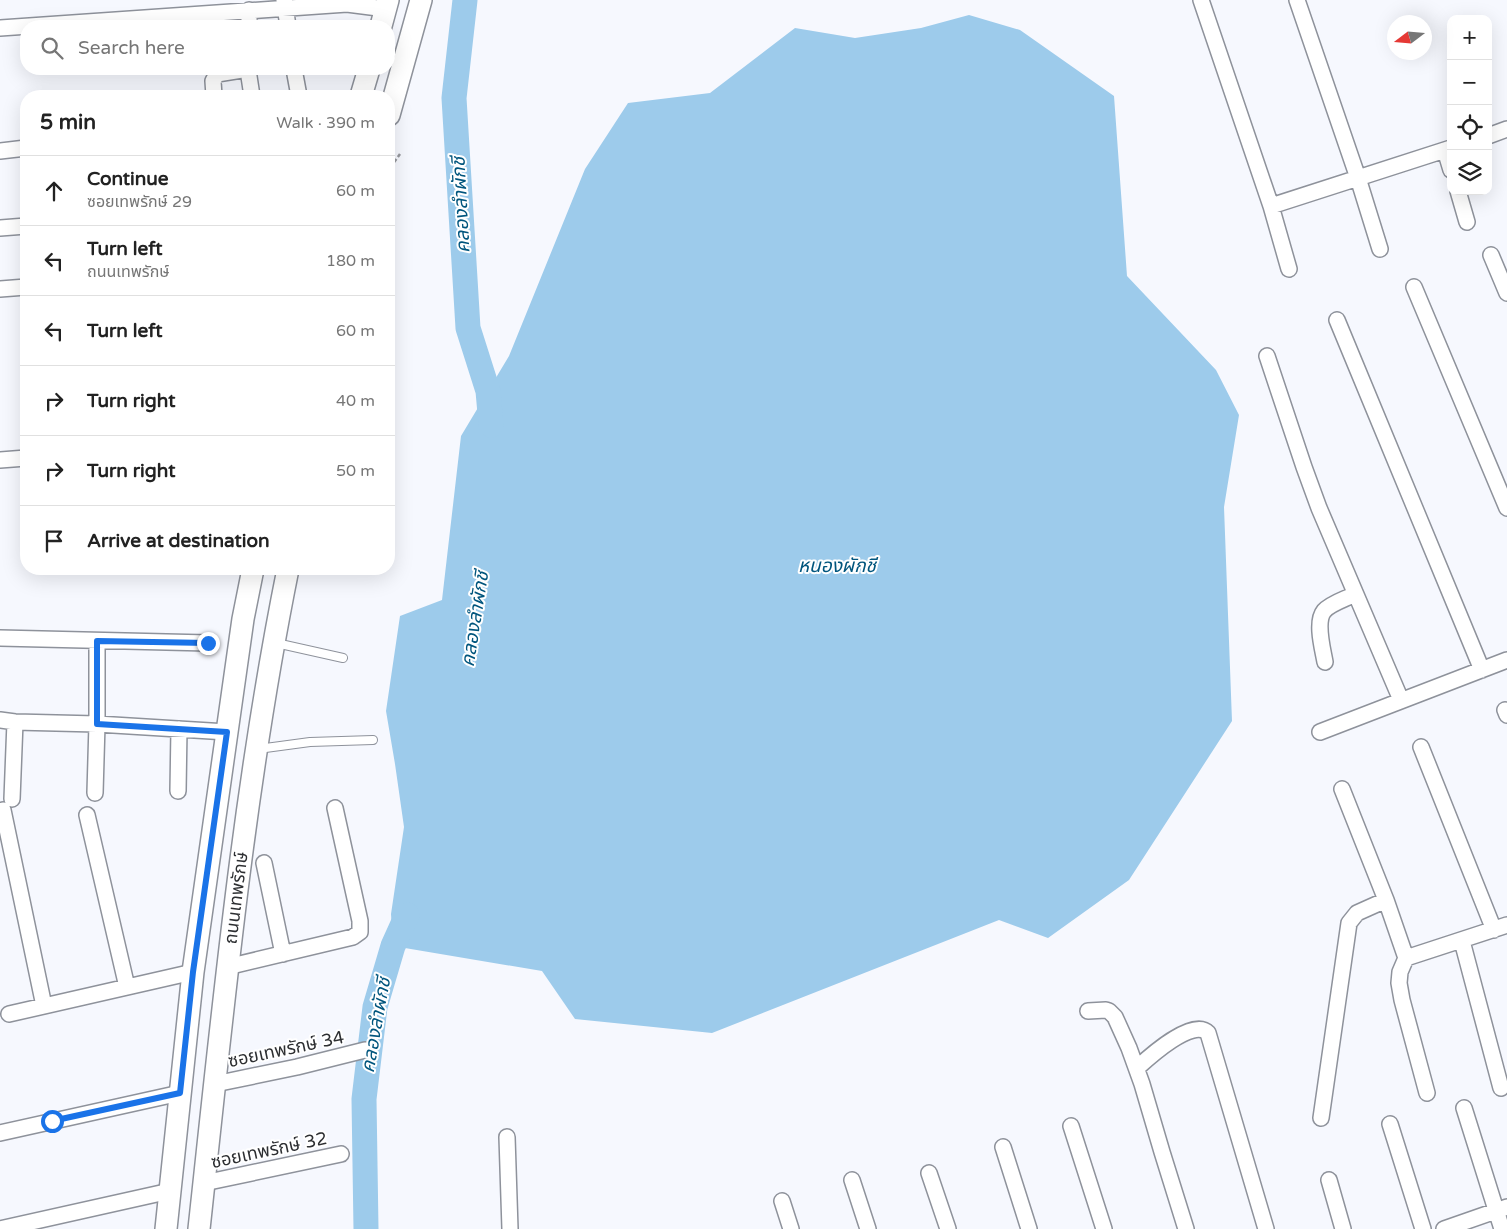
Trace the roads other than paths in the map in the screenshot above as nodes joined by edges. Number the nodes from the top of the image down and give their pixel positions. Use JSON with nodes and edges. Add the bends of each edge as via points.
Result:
{"nodes":[{"id":1,"x":421,"y":0,"type":"edge"},
{"id":2,"x":1201,"y":0,"type":"edge"},
{"id":3,"x":1297,"y":0,"type":"edge"},
{"id":4,"x":284,"y":4,"type":"edge"},
{"id":5,"x":249,"y":10,"type":"junction"},
{"id":6,"x":385,"y":12,"type":"edge"},
{"id":7,"x":111,"y":20,"type":"edge"},
{"id":8,"x":249,"y":20,"type":"edge"},
{"id":9,"x":287,"y":20,"type":"edge"},
{"id":10,"x":20,"y":27,"type":"edge"},
{"id":11,"x":0,"y":28,"type":"edge"},
{"id":12,"x":216,"y":75,"type":"edge"},
{"id":13,"x":249,"y":75,"type":"edge"},
{"id":14,"x":295,"y":75,"type":"edge"},
{"id":15,"x":367,"y":75,"type":"edge"},
{"id":16,"x":214,"y":90,"type":"edge"},
{"id":17,"x":251,"y":90,"type":"edge"},
{"id":18,"x":298,"y":90,"type":"edge"},
{"id":19,"x":363,"y":90,"type":"edge"},
{"id":20,"x":395,"y":93,"type":"edge"},
{"id":21,"x":1507,"y":129,"type":"edge"},
{"id":22,"x":1492,"y":135,"type":"edge"},
{"id":23,"x":20,"y":149,"type":"edge"},
{"id":24,"x":1447,"y":149,"type":"edge"},
{"id":25,"x":0,"y":151,"type":"edge"},
{"id":26,"x":1358,"y":178,"type":"junction"},
{"id":27,"x":1459,"y":195,"type":"edge"},
{"id":28,"x":1270,"y":206,"type":"junction"},
{"id":29,"x":1468,"y":222,"type":"dead end"},
{"id":30,"x":20,"y":226,"type":"edge"},
{"id":31,"x":0,"y":228,"type":"edge"},
{"id":32,"x":1380,"y":249,"type":"dead end"},
{"id":33,"x":1491,"y":256,"type":"dead end"},
{"id":34,"x":1289,"y":269,"type":"dead end"},
{"id":35,"x":20,"y":287,"type":"edge"},
{"id":36,"x":1414,"y":287,"type":"dead end"},
{"id":37,"x":0,"y":289,"type":"edge"},
{"id":38,"x":1507,"y":293,"type":"edge"},
{"id":39,"x":1337,"y":320,"type":"dead end"},
{"id":40,"x":1267,"y":356,"type":"dead end"},
{"id":41,"x":20,"y":458,"type":"edge"},
{"id":42,"x":0,"y":460,"type":"edge"},
{"id":43,"x":1507,"y":508,"type":"edge"},
{"id":44,"x":252,"y":575,"type":"edge"},
{"id":45,"x":287,"y":575,"type":"edge"},
{"id":46,"x":1355,"y":594,"type":"junction"},
{"id":47,"x":246,"y":606,"type":"junction"},
{"id":48,"x":280,"y":606,"type":"junction"},
{"id":49,"x":0,"y":638,"type":"edge"},
{"id":50,"x":97,"y":641,"type":"junction"},
{"id":51,"x":208,"y":643,"type":"dead end"},
{"id":52,"x":274,"y":643,"type":"junction"},
{"id":53,"x":239,"y":649,"type":"junction"},
{"id":54,"x":343,"y":658,"type":"dead end"},
{"id":55,"x":1507,"y":660,"type":"edge"},
{"id":56,"x":1325,"y":662,"type":"dead end"},
{"id":57,"x":270,"y":666,"type":"junction"},
{"id":58,"x":1482,"y":670,"type":"junction"},
{"id":59,"x":1401,"y":700,"type":"junction"},
{"id":60,"x":8,"y":721,"type":"edge"},
{"id":61,"x":97,"y":724,"type":"junction"},
{"id":62,"x":179,"y":729,"type":"junction"},
{"id":63,"x":227,"y":732,"type":"junction"},
{"id":64,"x":1320,"y":732,"type":"dead end"},
{"id":65,"x":373,"y":740,"type":"dead end"},
{"id":66,"x":1421,"y":747,"type":"dead end"},
{"id":67,"x":256,"y":749,"type":"junction"},
{"id":68,"x":1342,"y":788,"type":"dead end"},
{"id":69,"x":178,"y":791,"type":"dead end"},
{"id":70,"x":95,"y":793,"type":"dead end"},
{"id":71,"x":335,"y":808,"type":"dead end"},
{"id":72,"x":87,"y":815,"type":"dead end"},
{"id":73,"x":264,"y":863,"type":"dead end"},
{"id":74,"x":1386,"y":900,"type":"junction"},
{"id":75,"x":1500,"y":927,"type":"edge"},
{"id":76,"x":1462,"y":941,"type":"junction"},
{"id":77,"x":283,"y":954,"type":"junction"},
{"id":78,"x":1406,"y":958,"type":"junction"},
{"id":79,"x":227,"y":967,"type":"junction"},
{"id":80,"x":193,"y":972,"type":"junction"},
{"id":81,"x":126,"y":987,"type":"junction"},
{"id":82,"x":44,"y":1006,"type":"junction"},
{"id":83,"x":1088,"y":1011,"type":"dead end"},
{"id":84,"x":9,"y":1014,"type":"dead end"},
{"id":85,"x":365,"y":1050,"type":"dead end"},
{"id":86,"x":1137,"y":1068,"type":"junction"},
{"id":87,"x":214,"y":1084,"type":"junction"},
{"id":88,"x":1501,"y":1088,"type":"dead end"},
{"id":89,"x":180,"y":1093,"type":"junction"},
{"id":90,"x":1427,"y":1093,"type":"dead end"},
{"id":91,"x":1464,"y":1108,"type":"dead end"},
{"id":92,"x":1321,"y":1118,"type":"dead end"},
{"id":93,"x":1390,"y":1124,"type":"dead end"},
{"id":94,"x":1071,"y":1126,"type":"dead end"},
{"id":95,"x":0,"y":1133,"type":"edge"},
{"id":96,"x":508,"y":1137,"type":"dead end"},
{"id":97,"x":1003,"y":1147,"type":"dead end"},
{"id":98,"x":341,"y":1154,"type":"dead end"},
{"id":99,"x":929,"y":1173,"type":"dead end"},
{"id":100,"x":852,"y":1180,"type":"dead end"},
{"id":101,"x":1329,"y":1180,"type":"dead end"},
{"id":102,"x":204,"y":1183,"type":"junction"},
{"id":103,"x":170,"y":1191,"type":"junction"},
{"id":104,"x":782,"y":1201,"type":"dead end"},
{"id":105,"x":1502,"y":1209,"type":"edge"},
{"id":106,"x":0,"y":1229,"type":"edge"},
{"id":107,"x":166,"y":1229,"type":"edge"},
{"id":108,"x":199,"y":1229,"type":"edge"},
{"id":109,"x":510,"y":1229,"type":"edge"},
{"id":110,"x":791,"y":1229,"type":"edge"},
{"id":111,"x":868,"y":1229,"type":"edge"},
{"id":112,"x":948,"y":1229,"type":"edge"},
{"id":113,"x":1029,"y":1229,"type":"edge"},
{"id":114,"x":1104,"y":1229,"type":"edge"},
{"id":115,"x":1186,"y":1229,"type":"edge"},
{"id":116,"x":1266,"y":1229,"type":"edge"},
{"id":117,"x":1343,"y":1229,"type":"edge"},
{"id":118,"x":1423,"y":1229,"type":"edge"},
{"id":119,"x":1444,"y":1229,"type":"edge"},
{"id":120,"x":1502,"y":1229,"type":"edge"}],
"edges":[{"from":1,"to":20,"type":"main road"},
{"from":2,"to":28,"type":"street"},
{"from":3,"to":26,"type":"street"},
{"from":4,"to":5,"type":"street"},
{"from":4,"to":6,"type":"street","via":[[347,4]]},
{"from":4,"to":9,"type":"street"},
{"from":5,"to":7,"type":"street"},
{"from":5,"to":8,"type":"street"},
{"from":10,"to":11,"type":"street"},
{"from":12,"to":16,"type":"street"},
{"from":13,"to":17,"type":"street"},
{"from":14,"to":18,"type":"street"},
{"from":15,"to":19,"type":"main road"},
{"from":21,"to":22,"type":"street"},
{"from":23,"to":25,"type":"street"},
{"from":24,"to":26,"type":"street"},
{"from":26,"to":28,"type":"street"},
{"from":26,"to":32,"type":"street"},
{"from":27,"to":29,"type":"street"},
{"from":28,"to":34,"type":"street"},
{"from":30,"to":31,"type":"street"},
{"from":33,"to":38,"type":"street"},
{"from":35,"to":37,"type":"street"},
{"from":36,"to":43,"type":"street"},
{"from":39,"to":58,"type":"street"},
{"from":40,"to":46,"type":"street","via":[[1304,467]]},
{"from":41,"to":42,"type":"street"},
{"from":44,"to":47,"type":"main road","name":"ถนนเทพรักษ์"},
{"from":45,"to":48,"type":"main road","name":"ถนนเทพรักษ์"},
{"from":46,"to":56,"type":"street","via":[[1324,611],[1320,633]]},
{"from":46,"to":59,"type":"street"},
{"from":47,"to":48,"type":"main road","via":[[249,614],[256,618],[274,615]]},
{"from":47,"to":53,"type":"main road","name":"ถนนเทพรักษ์"},
{"from":48,"to":52,"type":"main road","name":"ถนนเทพรักษ์"},
{"from":49,"to":50,"type":"street"},
{"from":50,"to":51,"type":"street"},
{"from":50,"to":61,"type":"street"},
{"from":52,"to":54,"type":"lane"},
{"from":52,"to":57,"type":"main road","name":"ถนนเทพรักษ์"},
{"from":53,"to":57,"type":"main road","via":[[251,643],[259,645],[266,652]]},
{"from":53,"to":63,"type":"main road","name":"ถนนเทพรักษ์"},
{"from":55,"to":58,"type":"street"},
{"from":57,"to":67,"type":"main road","name":"ถนนเทพรักษ์"},
{"from":58,"to":59,"type":"street"},
{"from":59,"to":64,"type":"street"},
{"from":60,"to":61,"type":"street"},
{"from":60,"to":82,"type":"street","via":[[8,805]]},
{"from":61,"to":62,"type":"street"},
{"from":61,"to":70,"type":"street"},
{"from":62,"to":63,"type":"street"},
{"from":62,"to":69,"type":"street"},
{"from":63,"to":80,"type":"main road","name":"ถนนเทพรักษ์"},
{"from":65,"to":67,"type":"lane","via":[[310,742]]},
{"from":66,"to":75,"type":"street"},
{"from":67,"to":79,"type":"main road","name":"ถนนเทพรักษ์"},
{"from":68,"to":74,"type":"street"},
{"from":71,"to":77,"type":"street","via":[[360,932],[353,937]]},
{"from":72,"to":81,"type":"street"},
{"from":73,"to":77,"type":"street"},
{"from":74,"to":78,"type":"street"},
{"from":74,"to":92,"type":"street","via":[[1357,913],[1350,923]]},
{"from":75,"to":76,"type":"street"},
{"from":76,"to":78,"type":"street"},
{"from":76,"to":88,"type":"street"},
{"from":77,"to":79,"type":"street"},
{"from":78,"to":90,"type":"street","via":[[1400,972],[1402,1000]]},
{"from":79,"to":87,"type":"main road","name":"ถนนเทพรักษ์"},
{"from":80,"to":81,"type":"street"},
{"from":80,"to":89,"type":"main road","name":"ถนนเทพรักษ์"},
{"from":81,"to":82,"type":"street"},
{"from":82,"to":84,"type":"street"},
{"from":83,"to":86,"type":"street","via":[[1106,1010],[1115,1016]]},
{"from":85,"to":87,"type":"street","name":"ซอยเทพรักษ์ 34"},
{"from":86,"to":115,"type":"street"},
{"from":86,"to":116,"type":"street","via":[[1173,1039],[1200,1028],[1208,1034]]},
{"from":87,"to":102,"type":"main road","name":"ถนนเทพรักษ์"},
{"from":89,"to":95,"type":"street"},
{"from":89,"to":103,"type":"main road","name":"ถนนเทพรักษ์"},
{"from":91,"to":105,"type":"street"},
{"from":93,"to":118,"type":"street"},
{"from":94,"to":114,"type":"street"},
{"from":96,"to":109,"type":"street"},
{"from":97,"to":113,"type":"street"},
{"from":98,"to":102,"type":"street","name":"ซอยเทพรักษ์ 32"},
{"from":99,"to":112,"type":"street"},
{"from":100,"to":111,"type":"street"},
{"from":101,"to":117,"type":"street"},
{"from":102,"to":108,"type":"main road","name":"ถนนเทพรักษ์"},
{"from":103,"to":106,"type":"street"},
{"from":103,"to":107,"type":"main road","name":"ถนนเทพรักษ์"},
{"from":104,"to":110,"type":"street"},
{"from":105,"to":119,"type":"street"},
{"from":105,"to":120,"type":"street"}]}
